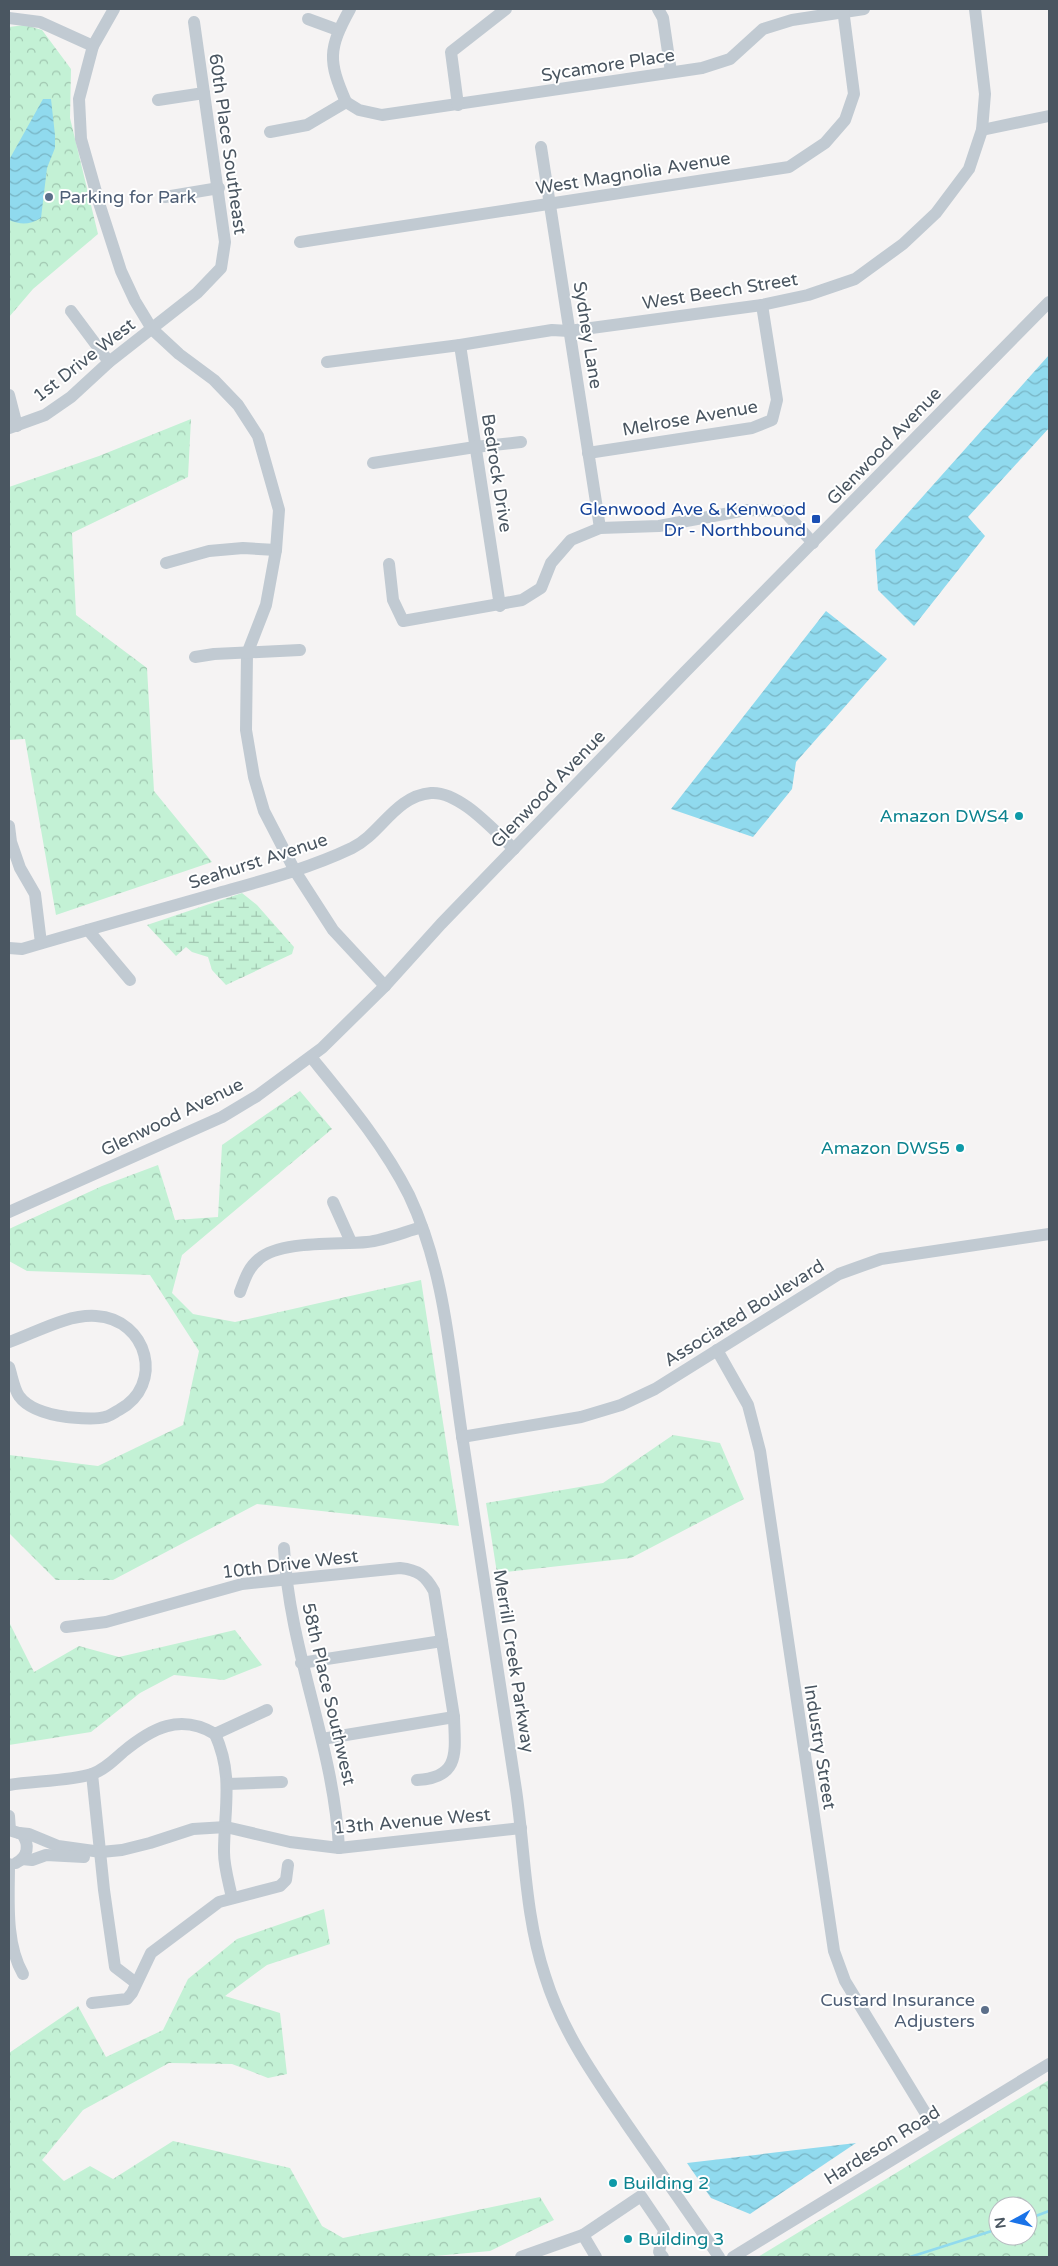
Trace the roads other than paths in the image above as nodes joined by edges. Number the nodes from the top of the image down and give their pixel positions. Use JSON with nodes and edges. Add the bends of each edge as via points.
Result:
{"nodes":[{"id":1,"x":114,"y":9,"type":"edge"},
{"id":2,"x":350,"y":9,"type":"edge"},
{"id":3,"x":506,"y":9,"type":"edge"},
{"id":4,"x":658,"y":9,"type":"edge"},
{"id":5,"x":864,"y":9,"type":"edge"},
{"id":6,"x":975,"y":9,"type":"edge"},
{"id":7,"x":843,"y":10,"type":"edge"},
{"id":8,"x":9,"y":18,"type":"edge"},
{"id":9,"x":308,"y":19,"type":"dead end"},
{"id":10,"x":194,"y":22,"type":"dead end"},
{"id":11,"x":338,"y":30,"type":"junction"},
{"id":12,"x":93,"y":46,"type":"junction"},
{"id":13,"x":671,"y":72,"type":"junction"},
{"id":14,"x":204,"y":93,"type":"junction"},
{"id":15,"x":158,"y":100,"type":"dead end"},
{"id":16,"x":346,"y":102,"type":"junction"},
{"id":17,"x":458,"y":105,"type":"junction"},
{"id":18,"x":1049,"y":116,"type":"edge"},
{"id":19,"x":982,"y":130,"type":"junction"},
{"id":20,"x":270,"y":132,"type":"dead end"},
{"id":21,"x":540,"y":147,"type":"dead end"},
{"id":22,"x":219,"y":188,"type":"junction"},
{"id":23,"x":165,"y":197,"type":"dead end"},
{"id":24,"x":550,"y":204,"type":"junction"},
{"id":25,"x":300,"y":242,"type":"dead end"},
{"id":26,"x":1049,"y":302,"type":"edge"},
{"id":27,"x":762,"y":305,"type":"junction"},
{"id":28,"x":71,"y":312,"type":"dead end"},
{"id":29,"x":152,"y":329,"type":"junction"},
{"id":30,"x":570,"y":331,"type":"junction"},
{"id":31,"x":460,"y":345,"type":"junction"},
{"id":32,"x":109,"y":362,"type":"junction"},
{"id":33,"x":327,"y":362,"type":"dead end"},
{"id":34,"x":9,"y":396,"type":"edge"},
{"id":35,"x":13,"y":427,"type":"edge"},
{"id":36,"x":522,"y":442,"type":"dead end"},
{"id":37,"x":476,"y":447,"type":"junction"},
{"id":38,"x":588,"y":453,"type":"junction"},
{"id":39,"x":373,"y":463,"type":"dead end"},
{"id":40,"x":600,"y":528,"type":"junction"},
{"id":41,"x":813,"y":543,"type":"junction"},
{"id":42,"x":276,"y":550,"type":"junction"},
{"id":43,"x":166,"y":563,"type":"dead end"},
{"id":44,"x":389,"y":564,"type":"dead end"},
{"id":45,"x":500,"y":606,"type":"junction"},
{"id":46,"x":300,"y":650,"type":"dead end"},
{"id":47,"x":247,"y":654,"type":"junction"},
{"id":48,"x":195,"y":658,"type":"dead end"},
{"id":49,"x":9,"y":826,"type":"edge"},
{"id":50,"x":514,"y":849,"type":"junction"},
{"id":51,"x":295,"y":871,"type":"junction"},
{"id":52,"x":88,"y":930,"type":"junction"},
{"id":53,"x":42,"y":943,"type":"junction"},
{"id":54,"x":9,"y":948,"type":"edge"},
{"id":55,"x":130,"y":980,"type":"dead end"},
{"id":56,"x":385,"y":986,"type":"junction"},
{"id":57,"x":312,"y":1057,"type":"junction"},
{"id":58,"x":333,"y":1202,"type":"dead end"},
{"id":59,"x":9,"y":1212,"type":"edge"},
{"id":60,"x":422,"y":1227,"type":"junction"},
{"id":61,"x":1049,"y":1234,"type":"edge"},
{"id":62,"x":351,"y":1242,"type":"junction"},
{"id":63,"x":240,"y":1292,"type":"dead end"},
{"id":64,"x":9,"y":1342,"type":"edge"},
{"id":65,"x":717,"y":1350,"type":"junction"},
{"id":66,"x":9,"y":1367,"type":"edge"},
{"id":67,"x":462,"y":1437,"type":"junction"},
{"id":68,"x":284,"y":1548,"type":"dead end"},
{"id":69,"x":286,"y":1580,"type":"junction"},
{"id":70,"x":66,"y":1627,"type":"dead end"},
{"id":71,"x":442,"y":1641,"type":"junction"},
{"id":72,"x":302,"y":1663,"type":"junction"},
{"id":73,"x":266,"y":1710,"type":"dead end"},
{"id":74,"x":454,"y":1717,"type":"junction"},
{"id":75,"x":216,"y":1734,"type":"junction"},
{"id":76,"x":322,"y":1739,"type":"junction"},
{"id":77,"x":92,"y":1774,"type":"junction"},
{"id":78,"x":417,"y":1780,"type":"dead end"},
{"id":79,"x":282,"y":1782,"type":"dead end"},
{"id":80,"x":228,"y":1784,"type":"junction"},
{"id":81,"x":9,"y":1785,"type":"edge"},
{"id":82,"x":9,"y":1816,"type":"edge"},
{"id":83,"x":226,"y":1827,"type":"junction"},
{"id":84,"x":521,"y":1828,"type":"junction"},
{"id":85,"x":13,"y":1831,"type":"edge"},
{"id":86,"x":339,"y":1848,"type":"junction"},
{"id":87,"x":101,"y":1852,"type":"junction"},
{"id":88,"x":22,"y":1859,"type":"junction"},
{"id":89,"x":9,"y":1864,"type":"edge"},
{"id":90,"x":288,"y":1865,"type":"dead end"},
{"id":91,"x":232,"y":1898,"type":"junction"},
{"id":92,"x":23,"y":1974,"type":"dead end"},
{"id":93,"x":136,"y":1983,"type":"junction"},
{"id":94,"x":92,"y":2003,"type":"dead end"},
{"id":95,"x":1049,"y":2064,"type":"edge"},
{"id":96,"x":937,"y":2132,"type":"junction"},
{"id":97,"x":583,"y":2235,"type":"junction"},
{"id":98,"x":657,"y":2256,"type":"edge"},
{"id":99,"x":521,"y":2257,"type":"edge"},
{"id":100,"x":596,"y":2257,"type":"edge"},
{"id":101,"x":719,"y":2257,"type":"edge"},
{"id":102,"x":733,"y":2257,"type":"edge"}],
"edges":[{"from":1,"to":12,"type":"street"},
{"from":2,"to":11,"type":"street"},
{"from":3,"to":17,"type":"street","via":[[451,52]]},
{"from":4,"to":13,"type":"street","via":[[663,18]]},
{"from":5,"to":7,"type":"street","name":"Sycamore Place"},
{"from":6,"to":19,"type":"street","name":"West Beech Street","via":[[985,94]]},
{"from":7,"to":13,"type":"street","name":"Sycamore Place","via":[[763,29],[730,59],[702,68]]},
{"from":7,"to":24,"type":"street","name":"West Magnolia Avenue","via":[[854,94],[845,120],[825,142],[789,167]]},
{"from":8,"to":12,"type":"street","via":[[40,22]]},
{"from":9,"to":11,"type":"street"},
{"from":10,"to":14,"type":"street","name":"60th Place Southeast"},
{"from":11,"to":16,"type":"street","via":[[332,50],[335,76]]},
{"from":12,"to":29,"type":"street","via":[[79,99],[81,139],[121,271]]},
{"from":13,"to":17,"type":"street","name":"Sycamore Place"},
{"from":14,"to":15,"type":"street"},
{"from":14,"to":22,"type":"street","name":"60th Place Southeast"},
{"from":16,"to":17,"type":"street","name":"Sycamore Place","via":[[359,110],[382,115]]},
{"from":16,"to":20,"type":"street","via":[[307,124]]},
{"from":18,"to":19,"type":"street"},
{"from":19,"to":27,"type":"street","name":"West Beech Street","via":[[969,170],[936,213],[903,244],[855,279],[808,295]]},
{"from":21,"to":24,"type":"street","name":"Sydney Lane"},
{"from":22,"to":23,"type":"street"},
{"from":22,"to":29,"type":"street","name":"60th Place Southeast","via":[[225,242],[220,268],[197,293]]},
{"from":24,"to":25,"type":"street","name":"West Magnolia Avenue"},
{"from":24,"to":30,"type":"street","name":"Sydney Lane"},
{"from":26,"to":41,"type":"street","name":"Glenwood Avenue"},
{"from":27,"to":30,"type":"street","name":"West Beech Street"},
{"from":27,"to":38,"type":"street","name":"Melrose Avenue","via":[[777,400],[772,420],[752,428]]},
{"from":28,"to":32,"type":"street"},
{"from":29,"to":32,"type":"street","name":"1st Drive West"},
{"from":29,"to":42,"type":"street","via":[[214,380],[238,405],[258,436],[279,510]]},
{"from":30,"to":31,"type":"street","name":"West Beech Street","via":[[552,330]]},
{"from":30,"to":38,"type":"street","name":"Sydney Lane"},
{"from":31,"to":33,"type":"street","name":"West Beech Street"},
{"from":31,"to":37,"type":"street","name":"Bedrock Drive"},
{"from":32,"to":35,"type":"street","name":"1st Drive West","via":[[71,397]]},
{"from":34,"to":35,"type":"street"},
{"from":36,"to":37,"type":"street"},
{"from":37,"to":39,"type":"street"},
{"from":37,"to":45,"type":"street","name":"Bedrock Drive"},
{"from":38,"to":40,"type":"street","name":"Sydney Lane"},
{"from":40,"to":41,"type":"street","via":[[659,526],[746,510],[784,511]]},
{"from":40,"to":45,"type":"street","via":[[571,540],[550,563],[541,588],[522,600]]},
{"from":41,"to":50,"type":"street","name":"Glenwood Avenue"},
{"from":42,"to":43,"type":"street","via":[[209,551]]},
{"from":42,"to":47,"type":"street","via":[[266,605]]},
{"from":44,"to":45,"type":"street","via":[[393,600],[403,621]]},
{"from":46,"to":47,"type":"street"},
{"from":47,"to":48,"type":"street","via":[[214,654]]},
{"from":47,"to":51,"type":"street","via":[[246,730],[254,777],[264,811]]},
{"from":49,"to":53,"type":"street","via":[[20,868],[35,894]]},
{"from":50,"to":51,"type":"street","name":"Seahurst Avenue","via":[[474,812],[448,795],[431,793],[408,800],[354,847]]},
{"from":50,"to":56,"type":"street","name":"Glenwood Avenue"},
{"from":51,"to":52,"type":"street","name":"Seahurst Avenue"},
{"from":51,"to":56,"type":"street","via":[[333,930]]},
{"from":52,"to":53,"type":"street","name":"Seahurst Avenue"},
{"from":52,"to":55,"type":"street"},
{"from":53,"to":54,"type":"street","name":"Seahurst Avenue","via":[[22,949]]},
{"from":56,"to":57,"type":"street","name":"Glenwood Avenue"},
{"from":57,"to":59,"type":"street","name":"Glenwood Avenue","via":[[222,1117]]},
{"from":57,"to":60,"type":"street","name":"Merrill Creek Parkway","via":[[395,1171]]},
{"from":58,"to":62,"type":"street"},
{"from":60,"to":62,"type":"street","via":[[367,1242]]},
{"from":60,"to":67,"type":"street","name":"Merrill Creek Parkway","via":[[446,1319]]},
{"from":61,"to":65,"type":"street","name":"Associated Boulevard","via":[[862,1264],[839,1274]]},
{"from":62,"to":63,"type":"street","via":[[272,1252],[259,1258],[248,1272]]},
{"from":64,"to":66,"type":"street","via":[[78,1317],[111,1318],[126,1325],[135,1336],[143,1352],[145,1381],[136,1397],[106,1418],[52,1415],[20,1396]]},
{"from":65,"to":67,"type":"street","name":"Associated Boulevard","via":[[656,1389],[621,1405],[581,1417]]},
{"from":65,"to":96,"type":"street","name":"Industry Street","via":[[748,1405],[760,1451],[834,1951],[845,1980]]},
{"from":67,"to":84,"type":"street","name":"Merrill Creek Parkway"},
{"from":68,"to":69,"type":"street","name":"58th Place Southwest"},
{"from":69,"to":70,"type":"street","name":"10th Drive West","via":[[242,1584],[106,1622]]},
{"from":69,"to":71,"type":"street","name":"10th Drive West","via":[[400,1568],[414,1570],[428,1581],[434,1591]]},
{"from":69,"to":72,"type":"street","name":"58th Place Southwest"},
{"from":71,"to":72,"type":"street"},
{"from":71,"to":74,"type":"street"},
{"from":72,"to":76,"type":"street","name":"58th Place Southwest"},
{"from":73,"to":75,"type":"street"},
{"from":74,"to":76,"type":"street"},
{"from":74,"to":78,"type":"street","via":[[455,1759],[439,1776]]},
{"from":75,"to":77,"type":"street","via":[[201,1725],[187,1722],[161,1727],[141,1737]]},
{"from":75,"to":80,"type":"street","via":[[224,1752]]},
{"from":76,"to":86,"type":"street","name":"58th Place Southwest","via":[[337,1813]]},
{"from":77,"to":81,"type":"street"},
{"from":77,"to":87,"type":"street"},
{"from":79,"to":80,"type":"street"},
{"from":80,"to":83,"type":"street"},
{"from":82,"to":85,"type":"street"},
{"from":83,"to":86,"type":"street","name":"13th Avenue West","via":[[290,1842]]},
{"from":83,"to":87,"type":"street","name":"13th Avenue West","via":[[193,1829],[150,1843]]},
{"from":83,"to":91,"type":"street","via":[[224,1853]]},
{"from":84,"to":86,"type":"street","name":"13th Avenue West"},
{"from":84,"to":101,"type":"street","name":"Merrill Creek Parkway","via":[[531,1920],[554,2005],[588,2068]]},
{"from":85,"to":87,"type":"street","name":"13th Avenue West","via":[[58,1846]]},
{"from":85,"to":88,"type":"street","via":[[27,1845]]},
{"from":87,"to":88,"type":"street","name":"13th Avenue West","via":[[88,1857],[46,1855],[32,1860]]},
{"from":87,"to":93,"type":"street","via":[[115,1967]]},
{"from":88,"to":89,"type":"street","name":"13th Avenue West"},
{"from":89,"to":92,"type":"street","via":[[9,1914],[16,1961]]},
{"from":90,"to":91,"type":"street","via":[[286,1880],[280,1886]]},
{"from":91,"to":93,"type":"street","via":[[219,1902],[162,1943],[151,1953]]},
{"from":93,"to":94,"type":"street","via":[[127,1999]]},
{"from":95,"to":96,"type":"street","name":"Hardeson Road"},
{"from":96,"to":102,"type":"street","name":"Hardeson Road"},
{"from":97,"to":98,"type":"street","via":[[641,2196],[664,2230]]},
{"from":97,"to":99,"type":"street"},
{"from":97,"to":100,"type":"street"}]}
